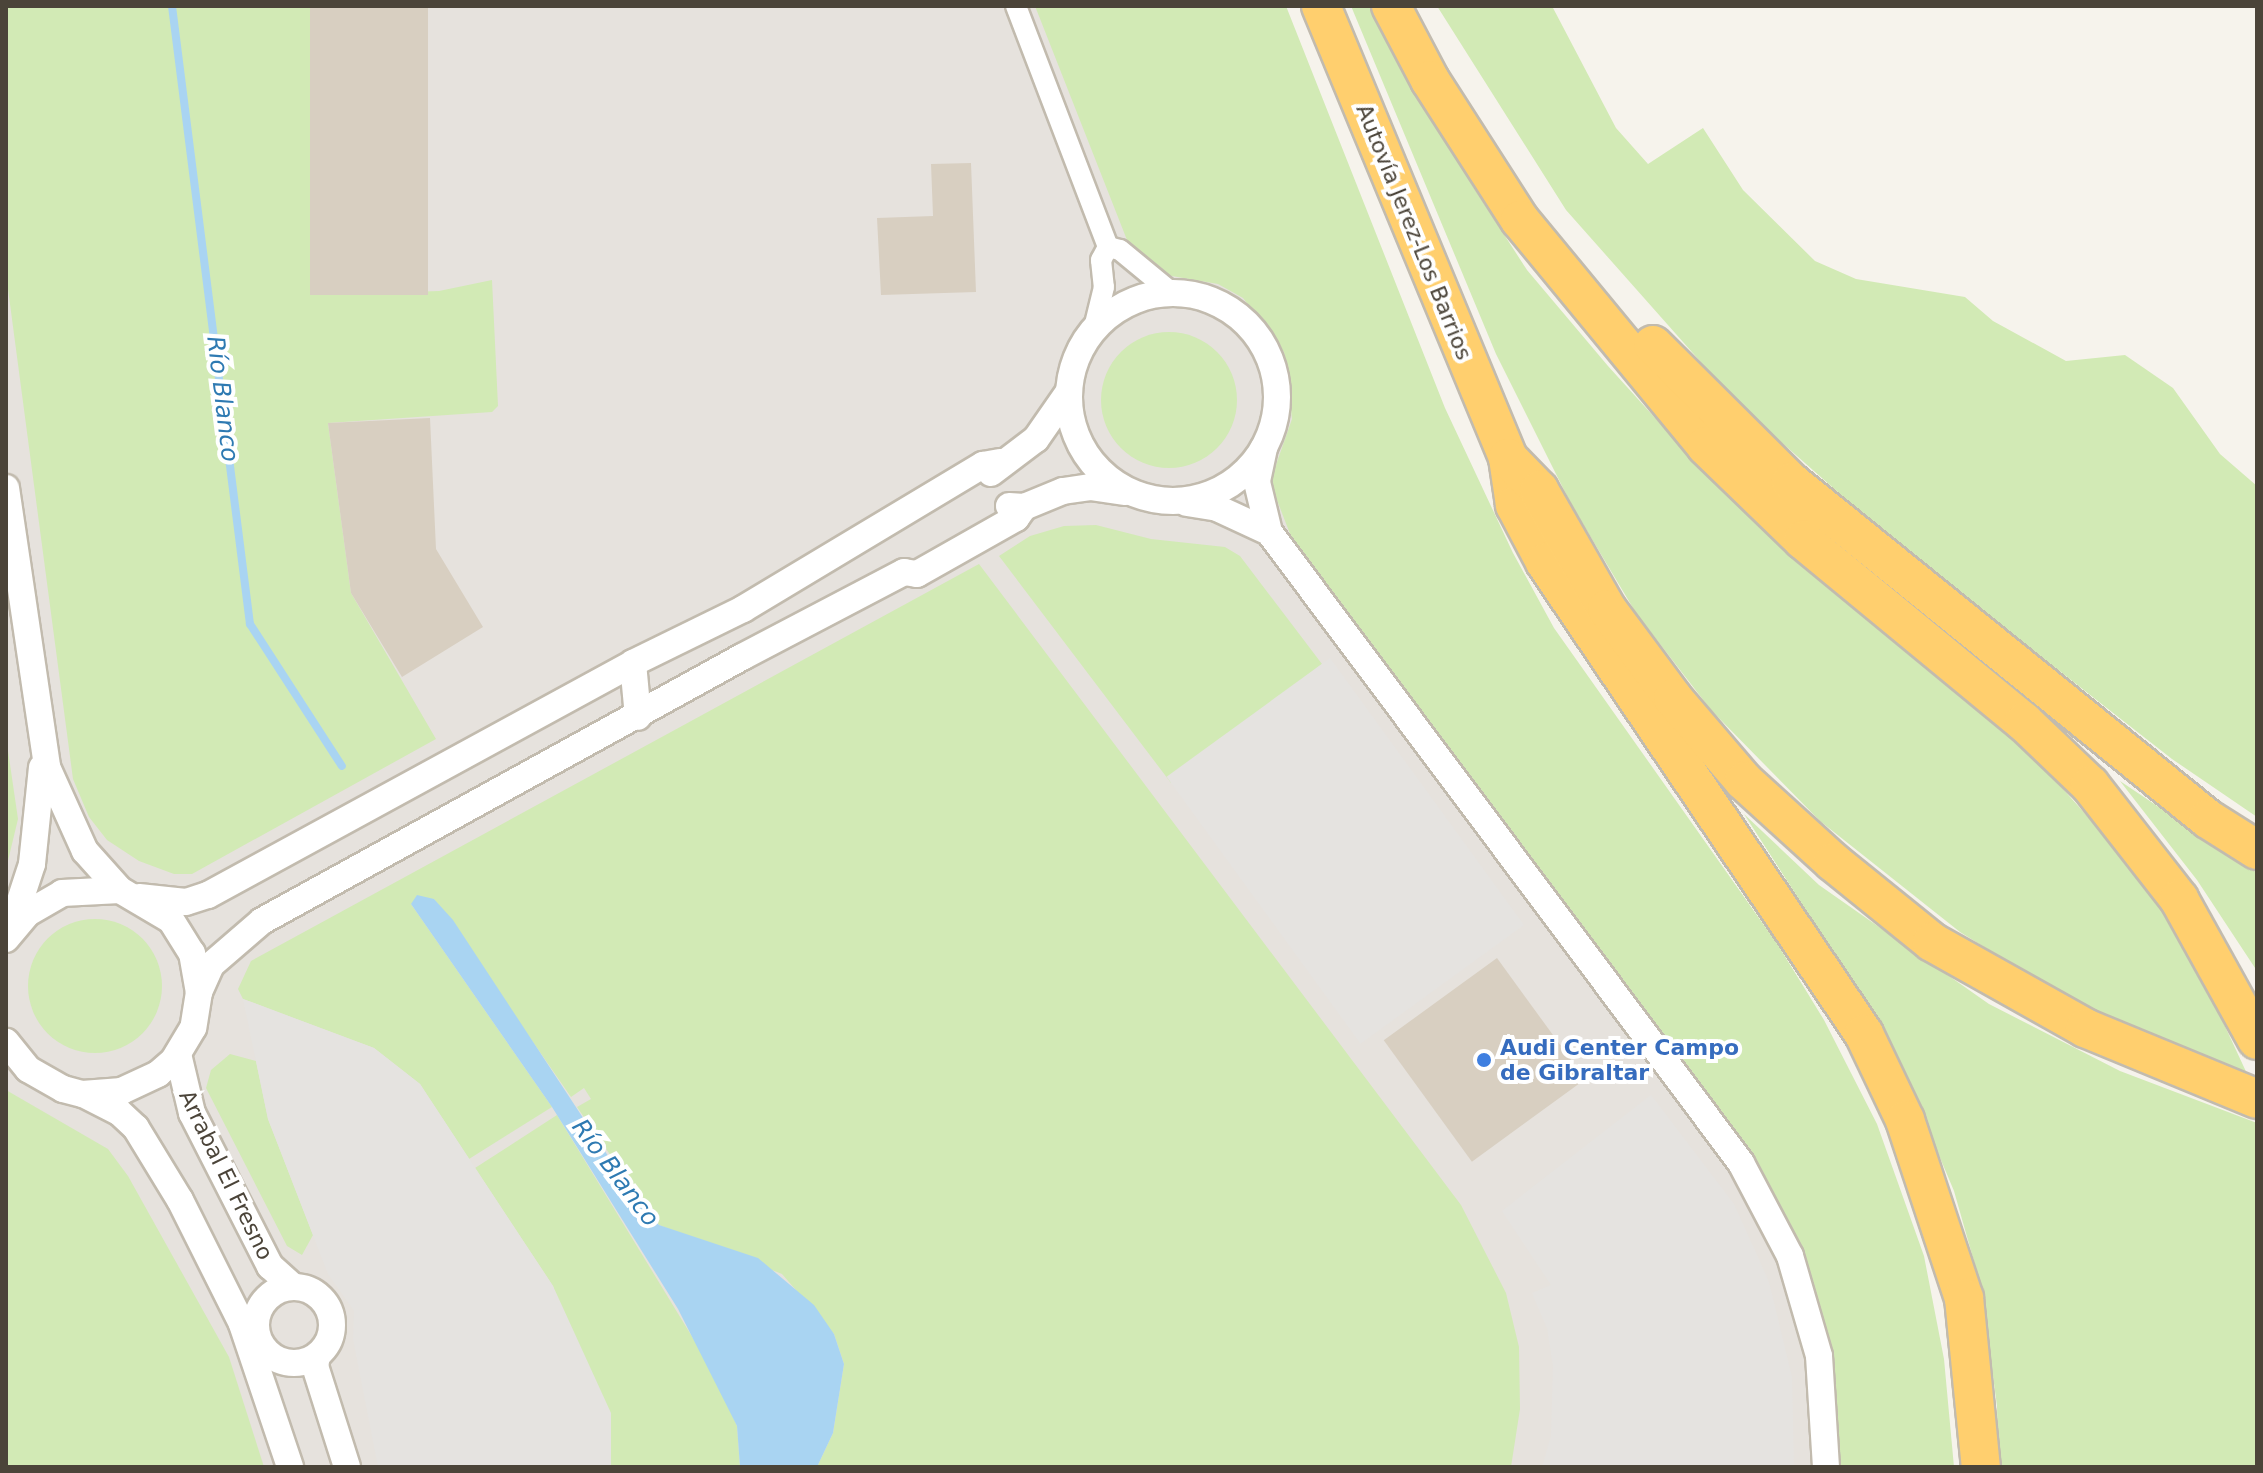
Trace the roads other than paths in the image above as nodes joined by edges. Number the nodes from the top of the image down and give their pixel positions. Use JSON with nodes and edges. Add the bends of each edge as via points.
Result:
{"nodes":[{"id":1,"x":1016,"y":6,"type":"edge"},
{"id":2,"x":1321,"y":6,"type":"edge"},
{"id":3,"x":1391,"y":6,"type":"edge"},
{"id":4,"x":1414,"y":6,"type":"edge"},
{"id":5,"x":1108,"y":247,"type":"junction"},
{"id":6,"x":1171,"y":292,"type":"junction"},
{"id":7,"x":1094,"y":328,"type":"junction"},
{"id":8,"x":1068,"y":393,"type":"junction"},
{"id":9,"x":1264,"y":448,"type":"junction"},
{"id":10,"x":1508,"y":458,"type":"junction"},
{"id":11,"x":6,"y":488,"type":"edge"},
{"id":12,"x":1132,"y":493,"type":"junction"},
{"id":13,"x":1174,"y":501,"type":"junction"},
{"id":14,"x":1269,"y":532,"type":"junction"},
{"id":15,"x":633,"y":663,"type":"junction"},
{"id":16,"x":638,"y":717,"type":"junction"},
{"id":17,"x":43,"y":749,"type":"junction"},
{"id":18,"x":2257,"y":850,"type":"edge"},
{"id":19,"x":130,"y":894,"type":"junction"},
{"id":20,"x":8,"y":937,"type":"edge"},
{"id":21,"x":199,"y":992,"type":"junction"},
{"id":22,"x":2257,"y":1040,"type":"edge"},
{"id":23,"x":6,"y":1042,"type":"edge"},
{"id":24,"x":178,"y":1054,"type":"junction"},
{"id":25,"x":82,"y":1094,"type":"junction"},
{"id":26,"x":2257,"y":1099,"type":"edge"},
{"id":27,"x":293,"y":1287,"type":"junction"},
{"id":28,"x":225,"y":1289,"type":"junction"},
{"id":29,"x":257,"y":1323,"type":"junction"},
{"id":30,"x":317,"y":1356,"type":"junction"},
{"id":31,"x":277,"y":1359,"type":"junction"},
{"id":32,"x":290,"y":1467,"type":"edge"},
{"id":33,"x":303,"y":1467,"type":"edge"},
{"id":34,"x":347,"y":1467,"type":"edge"},
{"id":35,"x":1826,"y":1467,"type":"edge"},
{"id":36,"x":1981,"y":1467,"type":"edge"}],
"edges":[{"from":1,"to":5,"type":"street"},
{"from":2,"to":10,"type":"highway","name":"Autovía Jerez-Los Barrios"},
{"from":3,"to":22,"type":"highway","via":[[1430,80],[1520,220],[1706,446],[1803,540],[2024,722],[2090,785],[2179,899]]},
{"from":4,"to":18,"type":"highway","via":[[1488,135],[1602,289],[1688,383],[1791,482],[1885,560],[2208,819]]},
{"from":5,"to":6,"type":"street","via":[[1120,250]]},
{"from":5,"to":7,"type":"street","via":[[1101,260],[1104,287]]},
{"from":6,"to":7,"type":"street","via":[[1129,302]]},
{"from":6,"to":9,"type":"street","via":[[1193,294],[1233,312],[1263,344],[1277,385],[1277,407]]},
{"from":7,"to":8,"type":"street","via":[[1077,353]]},
{"from":8,"to":12,"type":"street","via":[[1083,450],[1096,467]]},
{"from":8,"to":15,"type":"street","via":[[1036,439],[1000,462],[983,465],[893,514],[885,525],[743,609]]},
{"from":9,"to":13,"type":"street","via":[[1236,481],[1196,499]]},
{"from":9,"to":14,"type":"street","via":[[1257,482]]},
{"from":10,"to":26,"type":"highway","via":[[1539,490],[1607,609],[1673,698],[1744,781],[1833,862],[1932,942],[2085,1028]]},
{"from":10,"to":36,"type":"highway","via":[[1515,505],[1545,562],[1814,956],[1864,1034],[1905,1120],[1964,1298]]},
{"from":11,"to":17,"type":"street"},
{"from":12,"to":13,"type":"street"},
{"from":12,"to":16,"type":"street","via":[[1090,487],[1063,491],[1024,507],[1009,506],[907,562],[904,572]]},
{"from":13,"to":14,"type":"street","via":[[1217,508]]},
{"from":14,"to":35,"type":"street","via":[[1741,1163],[1790,1256],[1819,1356]]},
{"from":15,"to":16,"type":"street"},
{"from":15,"to":19,"type":"street","via":[[208,895],[186,902]]},
{"from":16,"to":21,"type":"street","via":[[262,921],[211,965]]},
{"from":17,"to":19,"type":"street","via":[[67,821],[85,851]]},
{"from":17,"to":20,"type":"street","via":[[32,864]]},
{"from":19,"to":20,"type":"street","via":[[62,893],[28,913]]},
{"from":19,"to":21,"type":"street","via":[[183,935],[198,972]]},
{"from":21,"to":24,"type":"street","via":[[193,1028]]},
{"from":23,"to":25,"type":"street","via":[[44,1081]]},
{"from":24,"to":25,"type":"street","via":[[141,1084]]},
{"from":24,"to":27,"type":"street","name":"Arrabal El Fresno","via":[[183,1089],[206,1141],[270,1266]]},
{"from":25,"to":28,"type":"street","via":[[119,1112],[150,1147]]},
{"from":27,"to":29,"type":"street","via":[[270,1296]]},
{"from":27,"to":30,"type":"street","via":[[316,1295],[331,1312],[330,1339]]},
{"from":28,"to":29,"type":"street"},
{"from":28,"to":32,"type":"street"},
{"from":29,"to":31,"type":"street","via":[[262,1346]]},
{"from":30,"to":31,"type":"street","via":[[297,1364]]},
{"from":30,"to":34,"type":"street","via":[[315,1366]]},
{"from":31,"to":33,"type":"street","via":[[274,1387]]}]}
